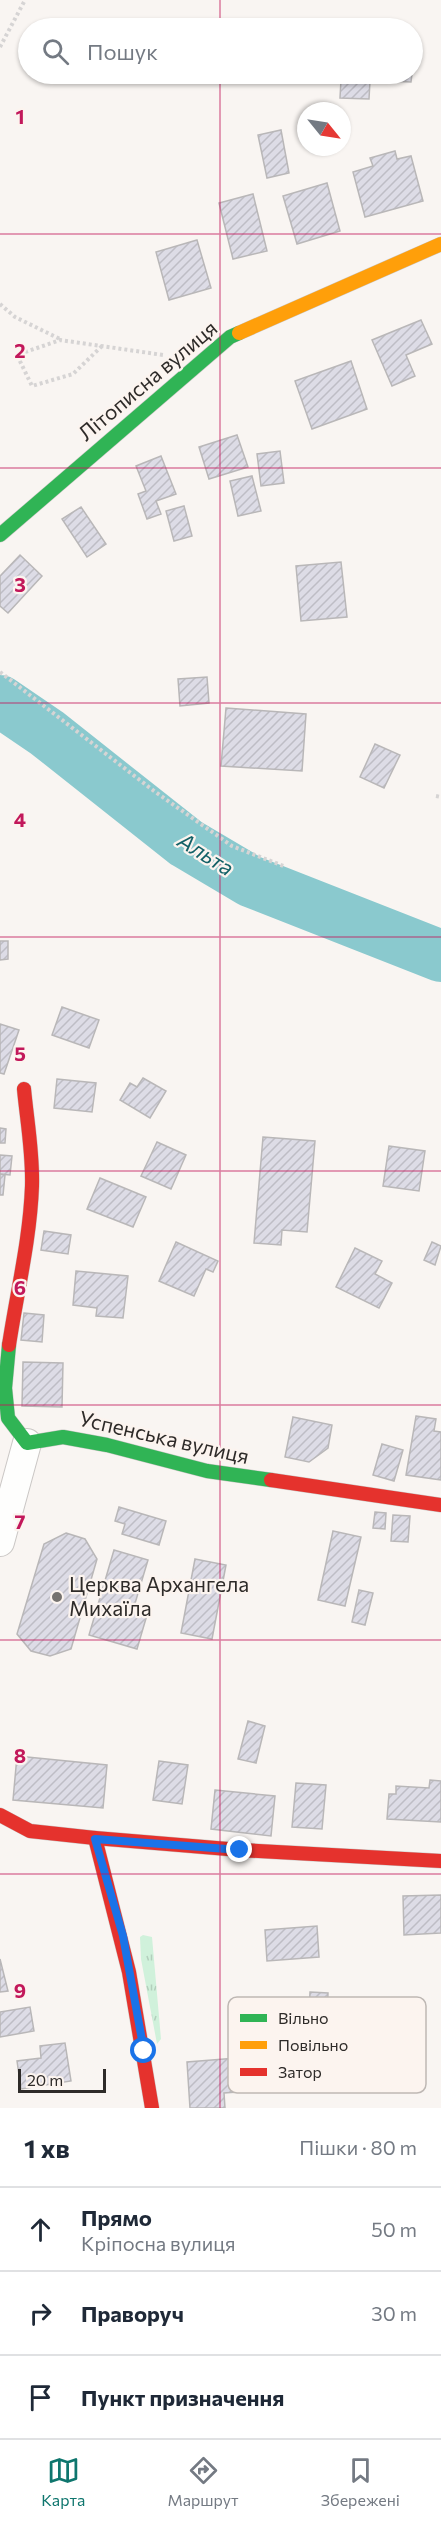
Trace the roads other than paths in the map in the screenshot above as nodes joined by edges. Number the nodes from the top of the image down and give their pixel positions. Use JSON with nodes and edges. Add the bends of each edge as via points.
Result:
{"nodes":[{"id":1,"x":441,"y":244,"type":"edge"},
{"id":2,"x":0,"y":535,"type":"edge"},
{"id":3,"x":24,"y":1089,"type":"dead end"},
{"id":4,"x":27,"y":1443,"type":"junction"},
{"id":5,"x":441,"y":1505,"type":"edge"},
{"id":6,"x":0,"y":1542,"type":"edge"},
{"id":7,"x":0,"y":1815,"type":"edge"},
{"id":8,"x":95,"y":1839,"type":"junction"},
{"id":9,"x":441,"y":1861,"type":"edge"},
{"id":10,"x":152,"y":2108,"type":"edge"}],
"edges":[{"from":1,"to":2,"type":"street","name":"Літописна вулиця","via":[[230,337]]},
{"from":3,"to":4,"type":"street","via":[[32,1196],[23,1274],[5,1344],[3,1401],[7,1416]]},
{"from":4,"to":5,"type":"street","name":"Успенська вулиця","via":[[63,1437],[207,1472]]},
{"from":4,"to":6,"type":"street"},
{"from":7,"to":8,"type":"street","via":[[30,1831]]},
{"from":8,"to":9,"type":"street"},
{"from":8,"to":10,"type":"street","via":[[123,1936]]}]}
